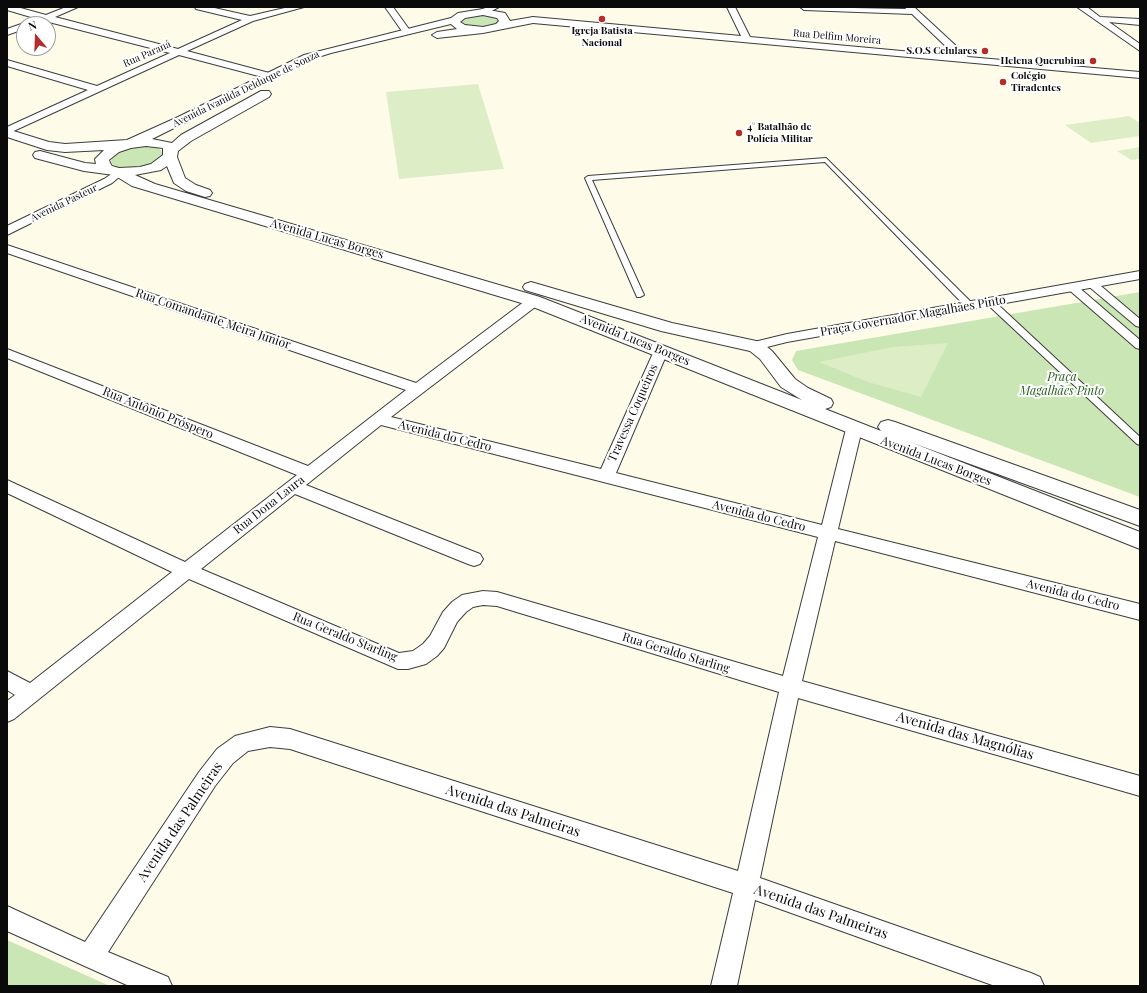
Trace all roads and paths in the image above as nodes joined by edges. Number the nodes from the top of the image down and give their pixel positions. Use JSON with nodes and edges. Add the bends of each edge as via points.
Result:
{"nodes":[{"id":1,"x":74,"y":7,"type":"edge"},
{"id":2,"x":199,"y":7,"type":"edge"},
{"id":3,"x":300,"y":7,"type":"edge"},
{"id":4,"x":389,"y":7,"type":"edge"},
{"id":5,"x":730,"y":7,"type":"edge"},
{"id":6,"x":804,"y":7,"type":"edge"},
{"id":7,"x":1081,"y":7,"type":"edge"},
{"id":8,"x":7,"y":8,"type":"edge"},
{"id":9,"x":912,"y":10,"type":"edge"},
{"id":10,"x":500,"y":14,"type":"edge"},
{"id":11,"x":38,"y":16,"type":"edge"},
{"id":12,"x":51,"y":16,"type":"edge"},
{"id":13,"x":250,"y":18,"type":"junction"},
{"id":14,"x":455,"y":20,"type":"junction"},
{"id":15,"x":533,"y":20,"type":"joint"},
{"id":16,"x":1104,"y":20,"type":"junction"},
{"id":17,"x":56,"y":21,"type":"edge"},
{"id":18,"x":1140,"y":22,"type":"edge"},
{"id":19,"x":476,"y":30,"type":"junction"},
{"id":20,"x":407,"y":32,"type":"junction"},
{"id":21,"x":1140,"y":37,"type":"edge"},
{"id":22,"x":747,"y":39,"type":"junction"},
{"id":23,"x":1140,"y":48,"type":"edge"},
{"id":24,"x":177,"y":52,"type":"junction"},
{"id":25,"x":965,"y":59,"type":"junction"},
{"id":26,"x":7,"y":63,"type":"edge"},
{"id":27,"x":1140,"y":75,"type":"edge"},
{"id":28,"x":270,"y":76,"type":"junction"},
{"id":29,"x":292,"y":79,"type":"dead end"},
{"id":30,"x":278,"y":86,"type":"dead end"},
{"id":31,"x":96,"y":89,"type":"junction"},
{"id":32,"x":7,"y":132,"type":"edge"},
{"id":33,"x":129,"y":144,"type":"junction"},
{"id":34,"x":7,"y":145,"type":"edge"},
{"id":35,"x":171,"y":153,"type":"junction"},
{"id":36,"x":113,"y":170,"type":"junction"},
{"id":37,"x":7,"y":231,"type":"edge"},
{"id":38,"x":7,"y":249,"type":"edge"},
{"id":39,"x":1140,"y":275,"type":"edge"},
{"id":40,"x":1091,"y":284,"type":"junction"},
{"id":41,"x":1072,"y":287,"type":"junction"},
{"id":42,"x":640,"y":295,"type":"dead end"},
{"id":43,"x":534,"y":301,"type":"junction"},
{"id":44,"x":990,"y":302,"type":"junction"},
{"id":45,"x":970,"y":306,"type":"junction"},
{"id":46,"x":1140,"y":324,"type":"edge"},
{"id":47,"x":729,"y":342,"type":"junction"},
{"id":48,"x":755,"y":346,"type":"junction"},
{"id":49,"x":1140,"y":346,"type":"edge"},
{"id":50,"x":661,"y":350,"type":"junction"},
{"id":51,"x":7,"y":353,"type":"edge"},
{"id":52,"x":770,"y":360,"type":"junction"},
{"id":53,"x":712,"y":371,"type":"junction"},
{"id":54,"x":733,"y":380,"type":"junction"},
{"id":55,"x":419,"y":389,"type":"junction"},
{"id":56,"x":378,"y":419,"type":"junction"},
{"id":57,"x":854,"y":429,"type":"junction"},
{"id":58,"x":1140,"y":442,"type":"edge"},
{"id":59,"x":309,"y":473,"type":"junction"},
{"id":60,"x":606,"y":476,"type":"junction"},
{"id":61,"x":7,"y":486,"type":"edge"},
{"id":62,"x":293,"y":486,"type":"junction"},
{"id":63,"x":1140,"y":518,"type":"edge"},
{"id":64,"x":829,"y":534,"type":"junction"},
{"id":65,"x":1140,"y":541,"type":"edge"},
{"id":66,"x":474,"y":559,"type":"dead end"},
{"id":67,"x":185,"y":570,"type":"junction"},
{"id":68,"x":1140,"y":612,"type":"edge"},
{"id":69,"x":7,"y":680,"type":"edge"},
{"id":70,"x":790,"y":687,"type":"junction"},
{"id":71,"x":31,"y":694,"type":"junction"},
{"id":72,"x":7,"y":713,"type":"edge"},
{"id":73,"x":1140,"y":786,"type":"edge"},
{"id":74,"x":745,"y":885,"type":"junction"},
{"id":75,"x":7,"y":918,"type":"edge"},
{"id":76,"x":90,"y":957,"type":"junction"},
{"id":77,"x":159,"y":986,"type":"edge"},
{"id":78,"x":724,"y":986,"type":"edge"},
{"id":79,"x":1031,"y":986,"type":"edge"}],
"edges":[{"from":1,"to":12,"type":"street"},
{"from":2,"to":13,"type":"street"},
{"from":3,"to":13,"type":"street","name":"Rua Paraná"},
{"from":4,"to":20,"type":"street"},
{"from":5,"to":22,"type":"street"},
{"from":6,"to":9,"type":"street"},
{"from":7,"to":16,"type":"street"},
{"from":8,"to":11,"type":"street"},
{"from":9,"to":25,"type":"street"},
{"from":10,"to":14,"type":"street","name":"Avenida Ivanilda Delduque de Souza","via":[[483,12],[462,15]]},
{"from":10,"to":15,"type":"street","name":"Avenida Ivanilda Delduque de Souza"},
{"from":10,"to":19,"type":"street","name":"Avenida Ivanilda Delduque de Souza"},
{"from":13,"to":24,"type":"street","name":"Rua Paraná"},
{"from":14,"to":19,"type":"street","via":[[458,25]]},
{"from":14,"to":20,"type":"street","name":"Avenida Ivanilda Delduque de Souza"},
{"from":15,"to":22,"type":"street","name":"Rua Delfim Moreira"},
{"from":16,"to":18,"type":"street"},
{"from":16,"to":21,"type":"street"},
{"from":16,"to":23,"type":"street"},
{"from":17,"to":24,"type":"street"},
{"from":19,"to":29,"type":"street","name":"Avenida Ivanilda Delduque de Souza","via":[[437,35],[350,53],[323,62]]},
{"from":20,"to":28,"type":"street","name":"Avenida Ivanilda Delduque de Souza","via":[[326,51]]},
{"from":22,"to":25,"type":"street","name":"Rua Delfim Moreira"},
{"from":24,"to":28,"type":"street"},
{"from":24,"to":31,"type":"street","name":"Rua Paraná"},
{"from":25,"to":27,"type":"street","name":"Rua Delfim Moreira"},
{"from":26,"to":31,"type":"street"},
{"from":28,"to":33,"type":"street","name":"Avenida Ivanilda Delduque de Souza"},
{"from":30,"to":35,"type":"street","name":"Avenida Ivanilda Delduque de Souza","via":[[186,138]]},
{"from":31,"to":32,"type":"street","name":"Rua Paraná"},
{"from":32,"to":33,"type":"street","via":[[41,144],[65,148]]},
{"from":33,"to":35,"type":"street","via":[[158,142],[166,145]]},
{"from":33,"to":36,"type":"street","name":"Avenida Ivanilda Delduque de Souza","via":[[106,154],[102,159],[102,164]]},
{"from":34,"to":36,"type":"street","name":"Avenida Lucas Borges","via":[[73,164]]},
{"from":35,"to":36,"type":"street","name":"Avenida Ivanilda Delduque de Souza","via":[[156,166],[140,171]]},
{"from":35,"to":47,"type":"street","name":"Avenida Lucas Borges","via":[[179,180],[202,192],[667,327]]},
{"from":36,"to":37,"type":"street","name":"Avenida Pasteur","via":[[108,181]]},
{"from":36,"to":43,"type":"street","name":"Avenida Lucas Borges","via":[[150,188]]},
{"from":38,"to":55,"type":"street","name":"Rua Comandante Meira Junior"},
{"from":39,"to":40,"type":"street","name":"Praça Governador Magalhães Pinto"},
{"from":40,"to":41,"type":"street","name":"Praça Governador Magalhães Pinto"},
{"from":40,"to":46,"type":"street"},
{"from":41,"to":44,"type":"street","name":"Praça Governador Magalhães Pinto"},
{"from":41,"to":49,"type":"street"},
{"from":42,"to":45,"type":"lane","via":[[588,178],[826,160]]},
{"from":43,"to":50,"type":"street","name":"Avenida Lucas Borges"},
{"from":43,"to":55,"type":"street","name":"Rua Dona Laura"},
{"from":44,"to":45,"type":"street","name":"Praça Governador Magalhães Pinto"},
{"from":44,"to":58,"type":"lane"},
{"from":45,"to":48,"type":"street","name":"Praça Governador Magalhães Pinto"},
{"from":47,"to":48,"type":"street","name":"Avenida Lucas Borges"},
{"from":47,"to":53,"type":"street","via":[[714,355]]},
{"from":48,"to":52,"type":"street","name":"Avenida Lucas Borges"},
{"from":50,"to":53,"type":"street","name":"Avenida Lucas Borges"},
{"from":50,"to":60,"type":"street","name":"Travessa Coqueiros"},
{"from":51,"to":59,"type":"street","name":"Rua Antônio Próspero"},
{"from":52,"to":54,"type":"street","via":[[758,375]]},
{"from":52,"to":63,"type":"street","name":"Avenida Lucas Borges","via":[[788,383],[824,403]]},
{"from":53,"to":54,"type":"street","name":"Avenida Lucas Borges"},
{"from":54,"to":57,"type":"street","name":"Avenida Lucas Borges"},
{"from":55,"to":56,"type":"street","name":"Rua Dona Laura"},
{"from":56,"to":59,"type":"street","name":"Rua Dona Laura"},
{"from":56,"to":60,"type":"street","name":"Avenida do Cedro"},
{"from":57,"to":64,"type":"street"},
{"from":57,"to":65,"type":"street","name":"Avenida Lucas Borges"},
{"from":59,"to":62,"type":"street","name":"Rua Dona Laura"},
{"from":60,"to":64,"type":"street","name":"Avenida do Cedro"},
{"from":61,"to":67,"type":"street","name":"Rua Geraldo Starling"},
{"from":62,"to":66,"type":"street"},
{"from":62,"to":67,"type":"street","name":"Rua Dona Laura"},
{"from":64,"to":68,"type":"street","name":"Avenida do Cedro"},
{"from":64,"to":70,"type":"street"},
{"from":67,"to":70,"type":"street","name":"Rua Geraldo Starling","via":[[398,661],[419,658],[430,650],[459,607],[469,600],[483,598],[497,599]]},
{"from":67,"to":71,"type":"street","name":"Rua Dona Laura"},
{"from":69,"to":71,"type":"street"},
{"from":70,"to":73,"type":"street","name":"Avenida das Magnólias"},
{"from":70,"to":74,"type":"street"},
{"from":71,"to":72,"type":"street","name":"Rua Dona Laura"},
{"from":74,"to":76,"type":"street","name":"Avenida das Palmeiras","via":[[290,739],[270,737],[244,743],[225,756],[206,779]]},
{"from":74,"to":78,"type":"street"},
{"from":74,"to":79,"type":"street","name":"Avenida das Palmeiras"},
{"from":75,"to":76,"type":"street"},
{"from":76,"to":77,"type":"street"}]}
